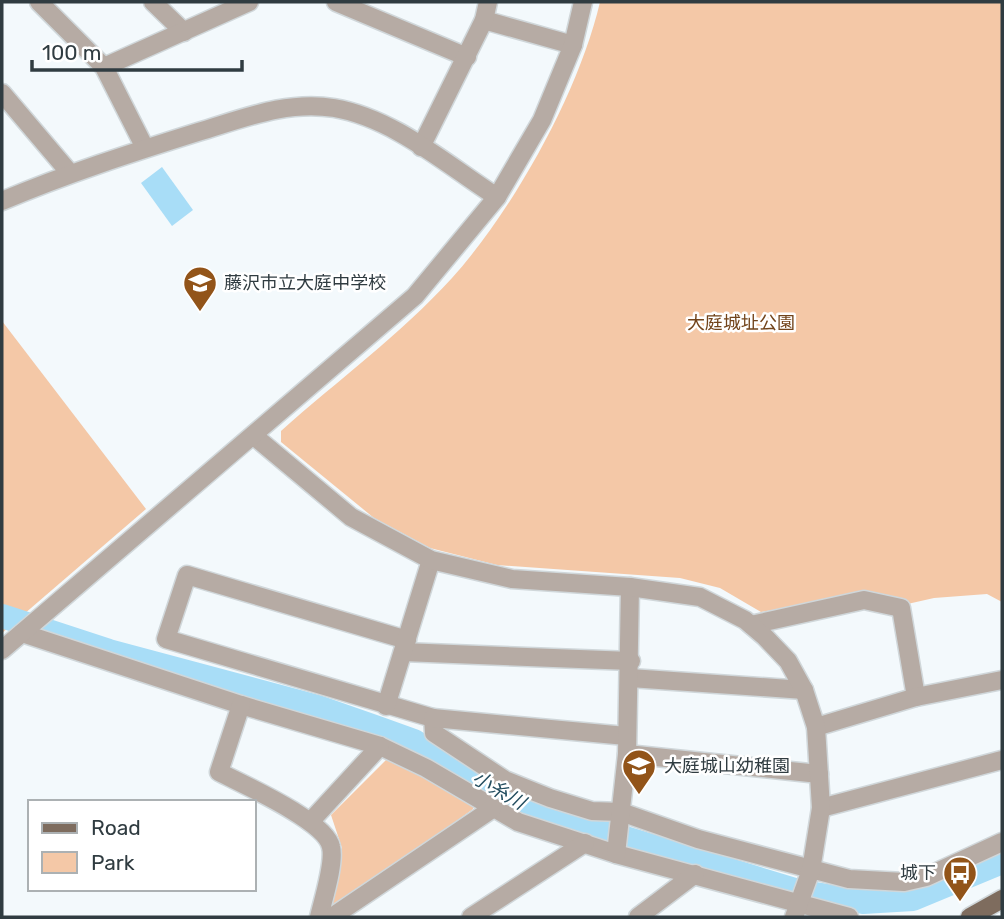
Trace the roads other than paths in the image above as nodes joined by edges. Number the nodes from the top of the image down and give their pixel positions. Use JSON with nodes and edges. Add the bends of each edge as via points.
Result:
{"nodes":[{"id":1,"x":39,"y":2,"type":"edge"},
{"id":2,"x":153,"y":2,"type":"edge"},
{"id":3,"x":249,"y":2,"type":"edge"},
{"id":4,"x":336,"y":2,"type":"edge"},
{"id":5,"x":488,"y":2,"type":"edge"},
{"id":6,"x":583,"y":2,"type":"edge"},
{"id":7,"x":484,"y":20,"type":"junction"},
{"id":8,"x":184,"y":32,"type":"junction"},
{"id":9,"x":573,"y":45,"type":"junction"},
{"id":10,"x":467,"y":57,"type":"junction"},
{"id":11,"x":104,"y":67,"type":"junction"},
{"id":12,"x":2,"y":93,"type":"edge"},
{"id":13,"x":145,"y":148,"type":"junction"},
{"id":14,"x":421,"y":148,"type":"junction"},
{"id":15,"x":69,"y":172,"type":"junction"},
{"id":16,"x":497,"y":197,"type":"junction"},
{"id":17,"x":2,"y":201,"type":"edge"},
{"id":18,"x":254,"y":436,"type":"junction"},
{"id":19,"x":431,"y":560,"type":"junction"},
{"id":20,"x":630,"y":587,"type":"junction"},
{"id":21,"x":751,"y":625,"type":"junction"},
{"id":22,"x":22,"y":633,"type":"junction"},
{"id":23,"x":405,"y":646,"type":"junction"},
{"id":24,"x":2,"y":650,"type":"edge"},
{"id":25,"x":631,"y":670,"type":"junction"},
{"id":26,"x":1002,"y":680,"type":"edge"},
{"id":27,"x":804,"y":690,"type":"junction"},
{"id":28,"x":916,"y":697,"type":"junction"},
{"id":29,"x":241,"y":705,"type":"junction"},
{"id":30,"x":386,"y":706,"type":"junction"},
{"id":31,"x":433,"y":718,"type":"junction"},
{"id":32,"x":816,"y":726,"type":"junction"},
{"id":33,"x":626,"y":745,"type":"junction"},
{"id":34,"x":380,"y":746,"type":"junction"},
{"id":35,"x":1002,"y":760,"type":"edge"},
{"id":36,"x":819,"y":774,"type":"junction"},
{"id":37,"x":821,"y":808,"type":"junction"},
{"id":38,"x":492,"y":809,"type":"junction"},
{"id":39,"x":619,"y":818,"type":"junction"},
{"id":40,"x":310,"y":822,"type":"junction"},
{"id":41,"x":1002,"y":842,"type":"edge"},
{"id":42,"x":585,"y":843,"type":"junction"},
{"id":43,"x":616,"y":849,"type":"junction"},
{"id":44,"x":695,"y":874,"type":"junction"},
{"id":45,"x":810,"y":875,"type":"junction"},
{"id":46,"x":1002,"y":900,"type":"edge"},
{"id":47,"x":799,"y":906,"type":"edge"},
{"id":48,"x":319,"y":917,"type":"edge"},
{"id":49,"x":332,"y":917,"type":"edge"},
{"id":50,"x":471,"y":917,"type":"edge"},
{"id":51,"x":638,"y":917,"type":"edge"},
{"id":52,"x":849,"y":917,"type":"edge"},
{"id":53,"x":971,"y":917,"type":"edge"}],
"edges":[{"from":1,"to":11,"type":"street"},
{"from":2,"to":8,"type":"street"},
{"from":3,"to":8,"type":"street"},
{"from":4,"to":10,"type":"street"},
{"from":5,"to":7,"type":"street"},
{"from":6,"to":9,"type":"street"},
{"from":7,"to":9,"type":"street"},
{"from":7,"to":10,"type":"street"},
{"from":8,"to":11,"type":"street"},
{"from":9,"to":16,"type":"street","via":[[541,120]]},
{"from":10,"to":14,"type":"street"},
{"from":11,"to":13,"type":"street"},
{"from":12,"to":15,"type":"street"},
{"from":13,"to":14,"type":"street","via":[[275,109],[304,107],[334,108],[374,119]]},
{"from":13,"to":15,"type":"street"},
{"from":14,"to":16,"type":"street"},
{"from":15,"to":17,"type":"street"},
{"from":16,"to":18,"type":"street","via":[[415,296]]},
{"from":18,"to":19,"type":"street","via":[[351,516]]},
{"from":18,"to":22,"type":"street"},
{"from":19,"to":20,"type":"street","via":[[512,579]]},
{"from":19,"to":23,"type":"street"},
{"from":20,"to":21,"type":"street","via":[[700,597]]},
{"from":20,"to":25,"type":"street"},
{"from":21,"to":27,"type":"street","via":[[788,661]]},
{"from":21,"to":28,"type":"street","via":[[864,600],[901,608]]},
{"from":22,"to":24,"type":"street"},
{"from":22,"to":29,"type":"street"},
{"from":23,"to":25,"type":"street"},
{"from":23,"to":30,"type":"street"},
{"from":23,"to":30,"type":"street","via":[[187,575],[166,639]]},
{"from":25,"to":27,"type":"street"},
{"from":25,"to":33,"type":"street"},
{"from":26,"to":28,"type":"street"},
{"from":27,"to":32,"type":"street"},
{"from":28,"to":32,"type":"street"},
{"from":29,"to":34,"type":"street"},
{"from":29,"to":40,"type":"street","via":[[219,772]]},
{"from":30,"to":31,"type":"street"},
{"from":31,"to":33,"type":"street"},
{"from":31,"to":39,"type":"street","via":[[434,733],[505,780],[550,799]]},
{"from":32,"to":36,"type":"street"},
{"from":33,"to":36,"type":"street"},
{"from":33,"to":39,"type":"street"},
{"from":34,"to":38,"type":"street"},
{"from":34,"to":40,"type":"street"},
{"from":35,"to":37,"type":"street"},
{"from":36,"to":37,"type":"street"},
{"from":37,"to":45,"type":"street"},
{"from":38,"to":42,"type":"street"},
{"from":38,"to":49,"type":"street"},
{"from":39,"to":43,"type":"street"},
{"from":39,"to":45,"type":"street"},
{"from":40,"to":48,"type":"street","via":[[328,838],[332,850]]},
{"from":41,"to":45,"type":"street","via":[[926,877],[904,882]]},
{"from":42,"to":43,"type":"street"},
{"from":42,"to":50,"type":"street"},
{"from":43,"to":44,"type":"street"},
{"from":44,"to":47,"type":"street"},
{"from":44,"to":51,"type":"street"},
{"from":45,"to":47,"type":"street"},
{"from":46,"to":53,"type":"main road"},
{"from":47,"to":52,"type":"street"}]}
